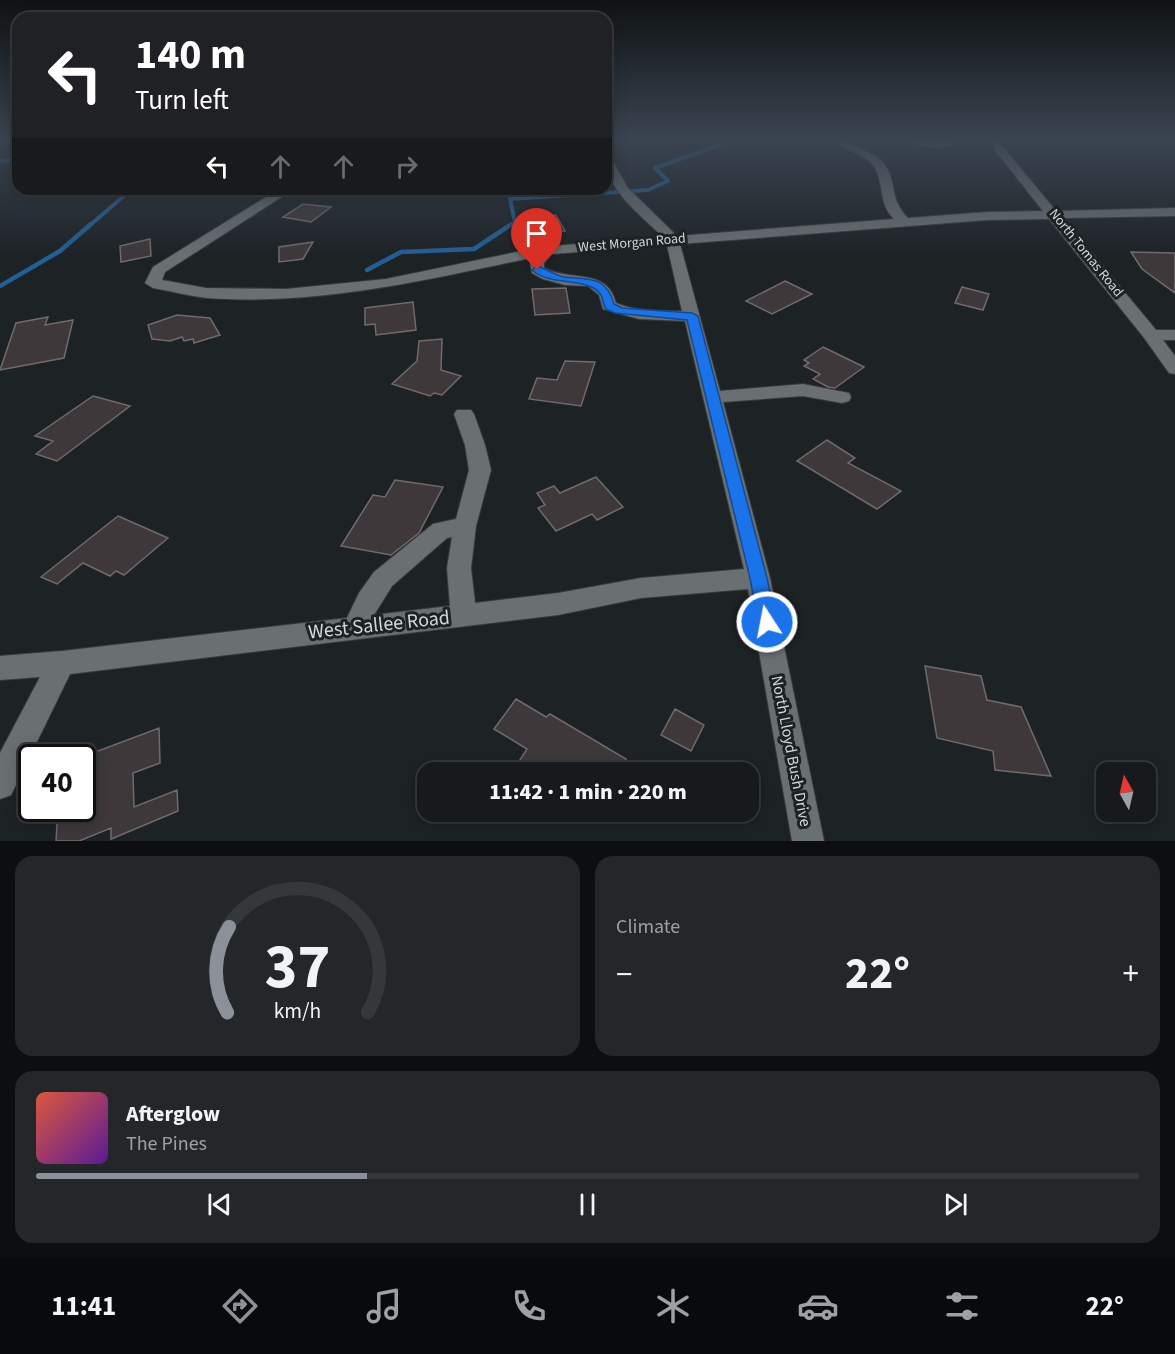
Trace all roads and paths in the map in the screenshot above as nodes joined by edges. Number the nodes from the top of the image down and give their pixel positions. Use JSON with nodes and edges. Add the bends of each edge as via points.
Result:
{"nodes":[{"id":1,"x":617,"y":179,"type":"edge"},
{"id":2,"x":884,"y":179,"type":"edge"},
{"id":3,"x":1025,"y":179,"type":"edge"},
{"id":4,"x":278,"y":195,"type":"edge"},
{"id":5,"x":1175,"y":212,"type":"edge"},
{"id":6,"x":1054,"y":214,"type":"junction"},
{"id":7,"x":904,"y":222,"type":"junction"},
{"id":8,"x":672,"y":239,"type":"junction"},
{"id":9,"x":547,"y":251,"type":"junction"},
{"id":10,"x":692,"y":316,"type":"junction"},
{"id":11,"x":1151,"y":335,"type":"junction"},
{"id":12,"x":1175,"y":335,"type":"edge"},
{"id":13,"x":1175,"y":369,"type":"edge"},
{"id":14,"x":714,"y":397,"type":"junction"},
{"id":15,"x":842,"y":397,"type":"dead end"},
{"id":16,"x":464,"y":414,"type":"dead end"},
{"id":17,"x":465,"y":526,"type":"junction"},
{"id":18,"x":758,"y":578,"type":"junction"},
{"id":19,"x":464,"y":615,"type":"junction"},
{"id":20,"x":356,"y":627,"type":"junction"},
{"id":21,"x":62,"y":663,"type":"junction"},
{"id":22,"x":0,"y":668,"type":"edge"},
{"id":23,"x":0,"y":784,"type":"edge"},
{"id":24,"x":808,"y":841,"type":"edge"}],
"edges":[{"from":1,"to":8,"type":"street","via":[[629,198]]},
{"from":2,"to":7,"type":"street","via":[[894,212]]},
{"from":3,"to":6,"type":"street","name":"North Tomas Road"},
{"from":4,"to":9,"type":"street","name":"West Morgan Road","via":[[159,270],[153,283],[237,295],[341,290]]},
{"from":5,"to":6,"type":"street","name":"West Morgan Road"},
{"from":6,"to":7,"type":"street","name":"West Morgan Road"},
{"from":6,"to":11,"type":"street","name":"North Tomas Road"},
{"from":7,"to":8,"type":"street","name":"West Morgan Road"},
{"from":8,"to":9,"type":"street","name":"West Morgan Road"},
{"from":8,"to":10,"type":"street","name":"North Lloyd Bush Drive"},
{"from":9,"to":10,"type":"street","via":[[537,263],[537,270],[565,280],[592,282],[606,293],[609,306],[619,311]]},
{"from":10,"to":14,"type":"street","name":"North Lloyd Bush Drive"},
{"from":11,"to":12,"type":"street"},
{"from":11,"to":13,"type":"street","name":"North Tomas Road"},
{"from":14,"to":15,"type":"street","via":[[803,390]]},
{"from":14,"to":18,"type":"street","name":"North Lloyd Bush Drive"},
{"from":16,"to":17,"type":"street","via":[[480,470]]},
{"from":17,"to":19,"type":"street","via":[[459,568]]},
{"from":17,"to":20,"type":"street","via":[[441,530],[383,579]]},
{"from":18,"to":19,"type":"street","name":"West Sallee Road","via":[[641,588],[558,604]]},
{"from":18,"to":24,"type":"street","name":"North Lloyd Bush Drive"},
{"from":19,"to":20,"type":"street","name":"West Sallee Road"},
{"from":20,"to":21,"type":"street","name":"West Sallee Road"},
{"from":21,"to":22,"type":"street","name":"West Sallee Road"},
{"from":21,"to":23,"type":"street"}]}
